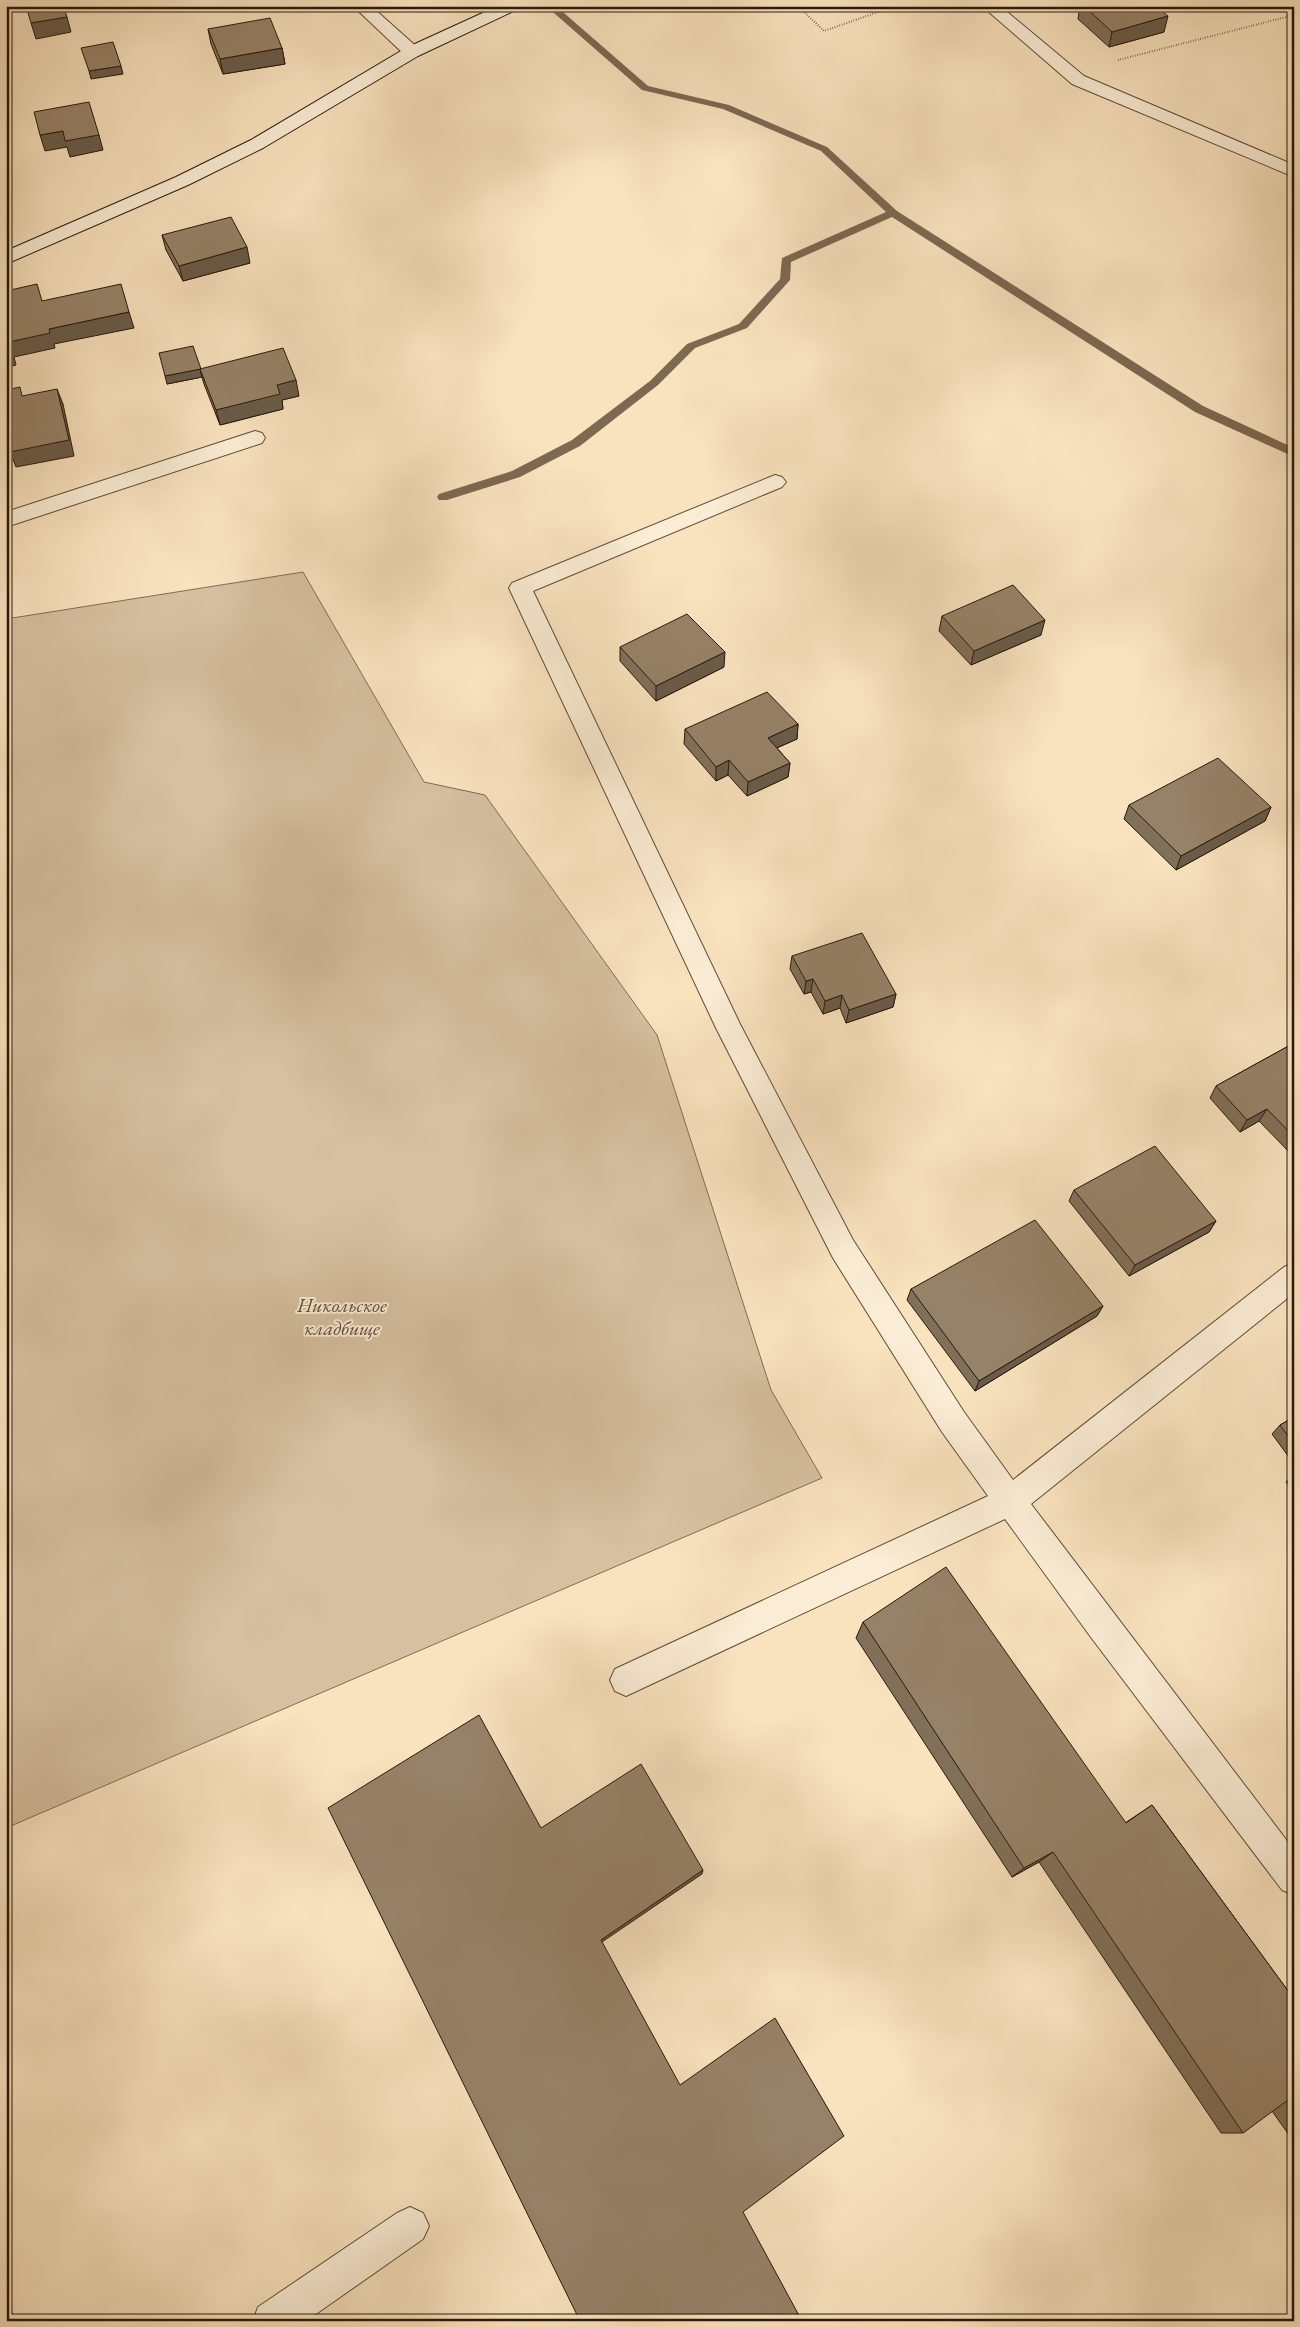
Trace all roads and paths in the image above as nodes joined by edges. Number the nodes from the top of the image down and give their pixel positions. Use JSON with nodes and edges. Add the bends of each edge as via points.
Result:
{"nodes":[{"id":1,"x":362,"y":6,"type":"edge"},
{"id":2,"x":512,"y":6,"type":"edge"},
{"id":3,"x":798,"y":6,"type":"edge"},
{"id":4,"x":895,"y":6,"type":"edge"},
{"id":5,"x":990,"y":6,"type":"edge"},
{"id":6,"x":1294,"y":15,"type":"edge"},
{"id":7,"x":412,"y":52,"type":"junction"},
{"id":8,"x":1069,"y":72,"type":"junction"},
{"id":9,"x":1294,"y":172,"type":"edge"},
{"id":10,"x":6,"y":258,"type":"edge"},
{"id":11,"x":256,"y":438,"type":"dead end"},
{"id":12,"x":775,"y":482,"type":"dead end"},
{"id":13,"x":6,"y":520,"type":"edge"},
{"id":14,"x":1294,"y":1276,"type":"edge"},
{"id":15,"x":1010,"y":1502,"type":"junction"},
{"id":16,"x":626,"y":1680,"type":"dead end"},
{"id":17,"x":1294,"y":1878,"type":"edge"},
{"id":18,"x":410,"y":2226,"type":"dead end"},
{"id":19,"x":272,"y":2321,"type":"edge"}],
"edges":[{"from":1,"to":7,"type":"street"},
{"from":2,"to":7,"type":"street"},
{"from":3,"to":4,"type":"path","via":[[824,31]]},
{"from":5,"to":8,"type":"street"},
{"from":6,"to":8,"type":"path"},
{"from":7,"to":10,"type":"street","via":[[257,144]]},
{"from":8,"to":9,"type":"street","via":[[1078,80]]},
{"from":11,"to":13,"type":"street"},
{"from":12,"to":15,"type":"street","via":[[520,588],[724,1019],[843,1249],[953,1422]]},
{"from":14,"to":15,"type":"street"},
{"from":15,"to":16,"type":"street"},
{"from":15,"to":17,"type":"street"},
{"from":18,"to":19,"type":"street"}]}
